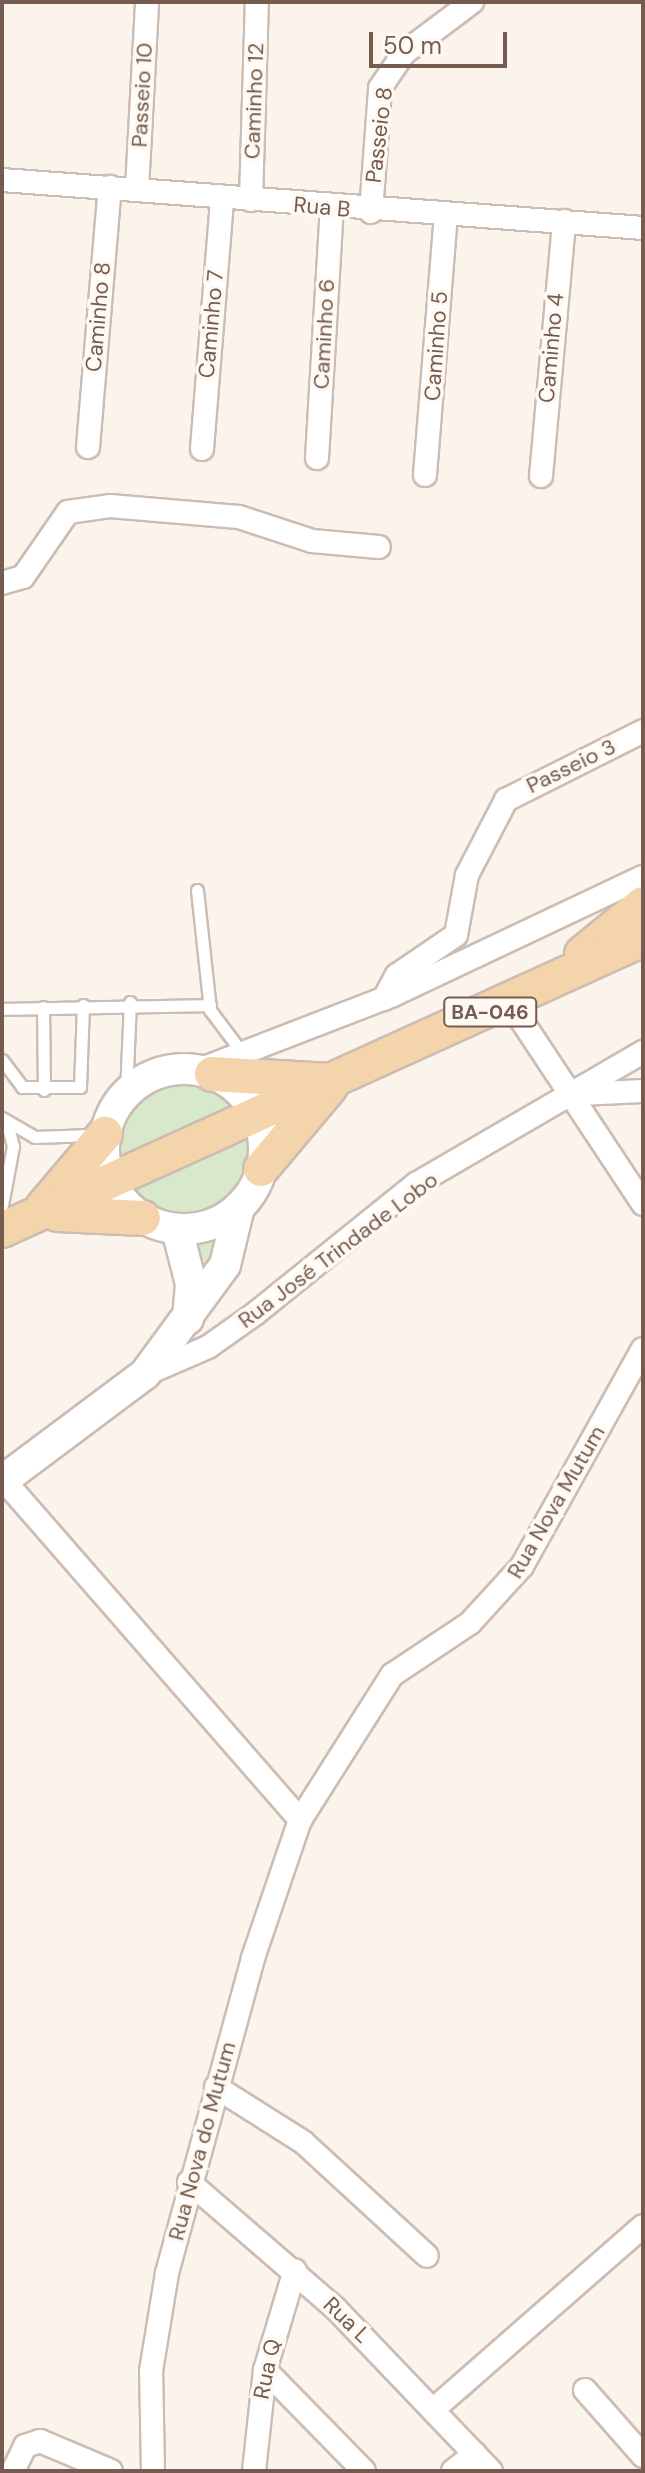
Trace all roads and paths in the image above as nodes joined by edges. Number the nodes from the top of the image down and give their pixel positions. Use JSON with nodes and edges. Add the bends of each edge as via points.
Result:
{"nodes":[{"id":1,"x":147,"y":2,"type":"edge"},
{"id":2,"x":257,"y":2,"type":"edge"},
{"id":3,"x":472,"y":2,"type":"edge"},
{"id":4,"x":2,"y":180,"type":"edge"},
{"id":5,"x":110,"y":187,"type":"junction"},
{"id":6,"x":137,"y":189,"type":"junction"},
{"id":7,"x":222,"y":199,"type":"junction"},
{"id":8,"x":251,"y":200,"type":"junction"},
{"id":9,"x":332,"y":209,"type":"junction"},
{"id":10,"x":371,"y":212,"type":"junction"},
{"id":11,"x":446,"y":216,"type":"junction"},
{"id":12,"x":564,"y":221,"type":"junction"},
{"id":13,"x":643,"y":228,"type":"edge"},
{"id":14,"x":88,"y":447,"type":"dead end"},
{"id":15,"x":202,"y":449,"type":"dead end"},
{"id":16,"x":317,"y":458,"type":"dead end"},
{"id":17,"x":425,"y":475,"type":"dead end"},
{"id":18,"x":541,"y":476,"type":"dead end"},
{"id":19,"x":379,"y":547,"type":"dead end"},
{"id":20,"x":2,"y":583,"type":"edge"},
{"id":21,"x":643,"y":731,"type":"edge"},
{"id":22,"x":643,"y":877,"type":"edge"},
{"id":23,"x":197,"y":890,"type":"dead end"},
{"id":24,"x":643,"y":904,"type":"edge"},
{"id":25,"x":643,"y":939,"type":"edge"},
{"id":26,"x":525,"y":996,"type":"junction"},
{"id":27,"x":384,"y":999,"type":"junction"},
{"id":28,"x":130,"y":1002,"type":"junction"},
{"id":29,"x":83,"y":1005,"type":"junction"},
{"id":30,"x":210,"y":1005,"type":"junction"},
{"id":31,"x":43,"y":1007,"type":"junction"},
{"id":32,"x":2,"y":1009,"type":"edge"},
{"id":33,"x":643,"y":1052,"type":"edge"},
{"id":34,"x":243,"y":1054,"type":"junction"},
{"id":35,"x":2,"y":1060,"type":"edge"},
{"id":36,"x":204,"y":1072,"type":"junction"},
{"id":37,"x":335,"y":1082,"type":"junction"},
{"id":38,"x":44,"y":1090,"type":"junction"},
{"id":39,"x":643,"y":1091,"type":"edge"},
{"id":40,"x":126,"y":1093,"type":"junction"},
{"id":41,"x":575,"y":1096,"type":"junction"},
{"id":42,"x":256,"y":1114,"type":"junction"},
{"id":43,"x":5,"y":1121,"type":"edge"},
{"id":44,"x":106,"y":1131,"type":"junction"},
{"id":45,"x":261,"y":1169,"type":"junction"},
{"id":46,"x":111,"y":1184,"type":"junction"},
{"id":47,"x":643,"y":1204,"type":"edge"},
{"id":48,"x":2,"y":1205,"type":"edge"},
{"id":49,"x":239,"y":1207,"type":"junction"},
{"id":50,"x":37,"y":1215,"type":"junction"},
{"id":51,"x":143,"y":1218,"type":"junction"},
{"id":52,"x":177,"y":1229,"type":"junction"},
{"id":53,"x":2,"y":1230,"type":"edge"},
{"id":54,"x":188,"y":1319,"type":"junction"},
{"id":55,"x":643,"y":1349,"type":"edge"},
{"id":56,"x":145,"y":1374,"type":"junction"},
{"id":57,"x":2,"y":1480,"type":"edge"},
{"id":58,"x":300,"y":1820,"type":"junction"},
{"id":59,"x":216,"y":2087,"type":"junction"},
{"id":60,"x":189,"y":2182,"type":"junction"},
{"id":61,"x":643,"y":2226,"type":"edge"},
{"id":62,"x":427,"y":2256,"type":"dead end"},
{"id":63,"x":295,"y":2270,"type":"junction"},
{"id":64,"x":265,"y":2370,"type":"junction"},
{"id":65,"x":585,"y":2390,"type":"dead end"},
{"id":66,"x":434,"y":2409,"type":"junction"},
{"id":67,"x":475,"y":2454,"type":"junction"},
{"id":68,"x":643,"y":2456,"type":"edge"},
{"id":69,"x":13,"y":2471,"type":"edge"},
{"id":70,"x":111,"y":2471,"type":"edge"},
{"id":71,"x":153,"y":2471,"type":"edge"},
{"id":72,"x":254,"y":2471,"type":"edge"},
{"id":73,"x":364,"y":2471,"type":"edge"},
{"id":74,"x":453,"y":2471,"type":"edge"},
{"id":75,"x":491,"y":2471,"type":"edge"}],
"edges":[{"from":1,"to":6,"type":"street","name":"Passeio 10"},
{"from":2,"to":8,"type":"street","name":"Caminho 12"},
{"from":3,"to":10,"type":"street","name":"Passeio 8","via":[[404,53],[380,88]]},
{"from":4,"to":5,"type":"street","name":"Rua B"},
{"from":5,"to":6,"type":"street","name":"Rua B"},
{"from":5,"to":14,"type":"street","name":"Caminho 8"},
{"from":6,"to":7,"type":"street","name":"Rua B"},
{"from":7,"to":8,"type":"street","name":"Rua B"},
{"from":7,"to":15,"type":"street","name":"Caminho 7"},
{"from":8,"to":9,"type":"street","name":"Rua B"},
{"from":9,"to":10,"type":"street","name":"Rua B"},
{"from":9,"to":16,"type":"street","name":"Caminho 6"},
{"from":10,"to":11,"type":"street","name":"Rua B"},
{"from":11,"to":12,"type":"street","name":"Rua B"},
{"from":11,"to":17,"type":"street","name":"Caminho 5"},
{"from":12,"to":13,"type":"street","name":"Rua B"},
{"from":12,"to":18,"type":"street","name":"Caminho 4"},
{"from":19,"to":20,"type":"street","via":[[312,541],[239,517],[110,506],[68,512],[23,577]]},
{"from":21,"to":27,"type":"street","name":"Passeio 3","via":[[506,800],[467,875],[456,935],[397,975]]},
{"from":22,"to":27,"type":"street"},
{"from":23,"to":30,"type":"lane"},
{"from":24,"to":26,"type":"main road"},
{"from":25,"to":26,"type":"main road","name":"BA-046","number":"BA-046"},
{"from":26,"to":37,"type":"main road","name":"BA-046","number":"BA-046"},
{"from":26,"to":41,"type":"street"},
{"from":27,"to":34,"type":"street"},
{"from":28,"to":29,"type":"lane"},
{"from":28,"to":30,"type":"lane"},
{"from":28,"to":40,"type":"lane"},
{"from":29,"to":31,"type":"lane"},
{"from":29,"to":38,"type":"lane","via":[[83,1079],[74,1090]]},
{"from":30,"to":34,"type":"lane"},
{"from":31,"to":32,"type":"lane"},
{"from":31,"to":38,"type":"lane"},
{"from":33,"to":41,"type":"street","name":"Rua José Trindade Lobo"},
{"from":34,"to":36,"type":"street"},
{"from":35,"to":38,"type":"lane","via":[[17,1085]]},
{"from":36,"to":37,"type":"main road"},
{"from":36,"to":40,"type":"main road","via":[[166,1071]]},
{"from":36,"to":42,"type":"main road"},
{"from":37,"to":42,"type":"main road","name":"BA-046","number":"BA-046"},
{"from":37,"to":45,"type":"main road"},
{"from":39,"to":41,"type":"street"},
{"from":40,"to":44,"type":"main road"},
{"from":41,"to":47,"type":"street"},
{"from":41,"to":56,"type":"street","name":"Rua José Trindade Lobo","via":[[416,1184],[208,1347]]},
{"from":42,"to":45,"type":"main road"},
{"from":42,"to":46,"type":"main road","name":"BA-046","number":"BA-046"},
{"from":43,"to":44,"type":"lane","via":[[63,1141]]},
{"from":43,"to":48,"type":"lane","via":[[13,1146]]},
{"from":44,"to":46,"type":"main road"},
{"from":44,"to":50,"type":"main road"},
{"from":45,"to":49,"type":"main road"},
{"from":46,"to":50,"type":"main road","name":"BA-046","number":"BA-046"},
{"from":46,"to":51,"type":"main road"},
{"from":49,"to":52,"type":"main road","via":[[221,1220]]},
{"from":49,"to":54,"type":"main road","via":[[233,1247]]},
{"from":50,"to":51,"type":"main road"},
{"from":50,"to":53,"type":"main road","name":"BA-046","number":"BA-046"},
{"from":51,"to":52,"type":"main road"},
{"from":52,"to":54,"type":"main road","via":[[189,1267]]},
{"from":54,"to":56,"type":"main road"},
{"from":55,"to":58,"type":"street","name":"Rua Nova Mutum","via":[[522,1566],[470,1623],[392,1675]]},
{"from":56,"to":57,"type":"main road"},
{"from":57,"to":58,"type":"street"},
{"from":58,"to":59,"type":"street","name":"Rua Nova do Mutum"},
{"from":59,"to":60,"type":"street","name":"Rua Nova do Mutum"},
{"from":59,"to":62,"type":"street","via":[[303,2142]]},
{"from":60,"to":63,"type":"street","name":"Rua L"},
{"from":60,"to":71,"type":"street","name":"Rua Nova do Mutum","via":[[155,2332]]},
{"from":61,"to":66,"type":"street"},
{"from":63,"to":64,"type":"street","name":"Rua Q"},
{"from":63,"to":66,"type":"street","name":"Rua L"},
{"from":64,"to":72,"type":"street","name":"Rua Q"},
{"from":64,"to":73,"type":"street"},
{"from":65,"to":68,"type":"street"},
{"from":66,"to":67,"type":"street","name":"Rua L"},
{"from":67,"to":74,"type":"street"},
{"from":67,"to":75,"type":"street","name":"Rua L"},
{"from":69,"to":70,"type":"street","via":[[25,2446],[40,2441]]}]}
